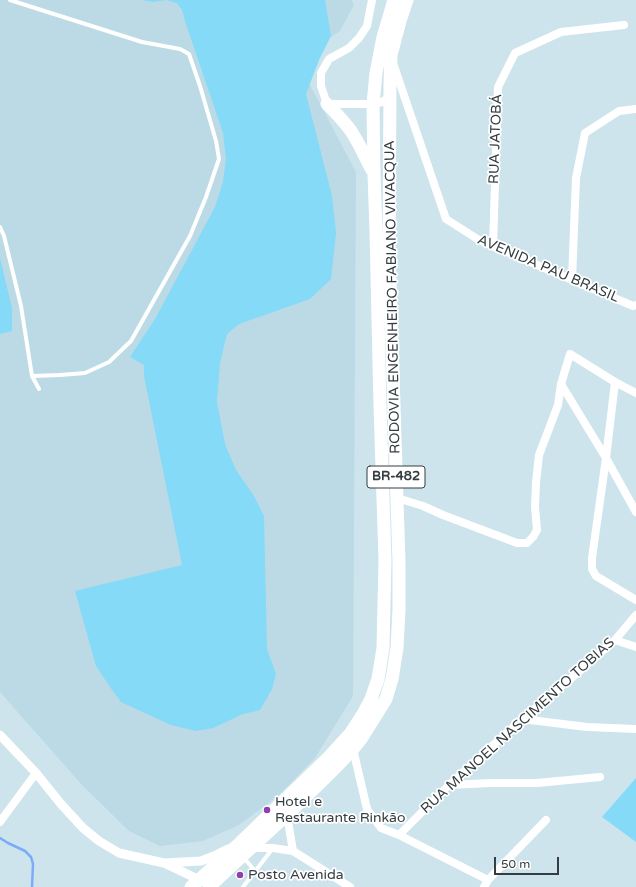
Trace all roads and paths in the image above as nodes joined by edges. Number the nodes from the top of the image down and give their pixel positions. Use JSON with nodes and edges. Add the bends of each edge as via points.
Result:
{"nodes":[{"id":1,"x":10,"y":0,"type":"edge"},
{"id":2,"x":366,"y":0,"type":"edge"},
{"id":3,"x":372,"y":0,"type":"edge"},
{"id":4,"x":394,"y":0,"type":"edge"},
{"id":5,"x":407,"y":0,"type":"edge"},
{"id":6,"x":370,"y":9,"type":"junction"},
{"id":7,"x":624,"y":25,"type":"dead end"},
{"id":8,"x":391,"y":55,"type":"junction"},
{"id":9,"x":390,"y":97,"type":"junction"},
{"id":10,"x":327,"y":104,"type":"junction"},
{"id":11,"x":372,"y":104,"type":"junction"},
{"id":12,"x":636,"y":109,"type":"edge"},
{"id":13,"x":374,"y":174,"type":"junction"},
{"id":14,"x":0,"y":227,"type":"edge"},
{"id":15,"x":376,"y":232,"type":"junction"},
{"id":16,"x":493,"y":247,"type":"junction"},
{"id":17,"x":389,"y":253,"type":"junction"},
{"id":18,"x":572,"y":280,"type":"junction"},
{"id":19,"x":636,"y":305,"type":"edge"},
{"id":20,"x":32,"y":376,"type":"junction"},
{"id":21,"x":615,"y":382,"type":"junction"},
{"id":22,"x":561,"y":384,"type":"junction"},
{"id":23,"x":39,"y":389,"type":"dead end"},
{"id":24,"x":636,"y":393,"type":"edge"},
{"id":25,"x":380,"y":406,"type":"junction"},
{"id":26,"x":395,"y":406,"type":"junction"},
{"id":27,"x":606,"y":458,"type":"junction"},
{"id":28,"x":397,"y":498,"type":"junction"},
{"id":29,"x":636,"y":512,"type":"edge"},
{"id":30,"x":385,"y":560,"type":"junction"},
{"id":31,"x":399,"y":562,"type":"junction"},
{"id":32,"x":636,"y":600,"type":"edge"},
{"id":33,"x":636,"y":615,"type":"edge"},
{"id":34,"x":615,"y":640,"type":"junction"},
{"id":35,"x":636,"y":647,"type":"edge"},
{"id":36,"x":522,"y":719,"type":"junction"},
{"id":37,"x":636,"y":729,"type":"edge"},
{"id":38,"x":0,"y":735,"type":"edge"},
{"id":39,"x":353,"y":748,"type":"junction"},
{"id":40,"x":36,"y":773,"type":"junction"},
{"id":41,"x":600,"y":777,"type":"dead end"},
{"id":42,"x":449,"y":785,"type":"junction"},
{"id":43,"x":287,"y":815,"type":"junction"},
{"id":44,"x":546,"y":820,"type":"dead end"},
{"id":45,"x":0,"y":822,"type":"edge"},
{"id":46,"x":399,"y":835,"type":"junction"},
{"id":47,"x":273,"y":848,"type":"junction"},
{"id":48,"x":244,"y":849,"type":"junction"},
{"id":49,"x":293,"y":851,"type":"junction"},
{"id":50,"x":201,"y":861,"type":"junction"},
{"id":51,"x":164,"y":863,"type":"junction"},
{"id":52,"x":256,"y":872,"type":"junction"},
{"id":53,"x":203,"y":883,"type":"edge"},
{"id":54,"x":486,"y":884,"type":"edge"},
{"id":55,"x":243,"y":887,"type":"edge"},
{"id":56,"x":350,"y":887,"type":"edge"}],
"edges":[{"from":1,"to":20,"type":"lane","via":[[142,42],[180,49],[189,54],[216,141],[219,159],[190,236],[131,341],[110,362],[85,372]]},
{"from":2,"to":6,"type":"street"},
{"from":3,"to":6,"type":"street"},
{"from":4,"to":11,"type":"highway","name":"RODOVIA ENGENHEIRO FABIANO VIVACQUA","number":"BR-482","via":[[383,37]]},
{"from":5,"to":8,"type":"highway","name":"RODOVIA ENGENHEIRO FABIANO VIVACQUA","number":"BR-482"},
{"from":6,"to":10,"type":"street","via":[[367,26],[359,38],[349,48],[329,60],[321,74],[321,86]]},
{"from":7,"to":16,"type":"street","name":"RUA JATOBÁ","via":[[561,32],[515,53],[498,87]]},
{"from":8,"to":9,"type":"highway","name":"RODOVIA ENGENHEIRO FABIANO VIVACQUA","number":"BR-482"},
{"from":8,"to":16,"type":"street","name":"AVENIDA PAU BRASIL","via":[[446,219]]},
{"from":9,"to":11,"type":"street"},
{"from":9,"to":17,"type":"highway","name":"RODOVIA ENGENHEIRO FABIANO VIVACQUA","number":"BR-482"},
{"from":10,"to":11,"type":"street"},
{"from":10,"to":13,"type":"highway","via":[[350,130]]},
{"from":11,"to":13,"type":"highway","name":"RODOVIA ENGENHEIRO FABIANO VIVACQUA","number":"BR-482"},
{"from":12,"to":18,"type":"street","via":[[619,110],[586,133],[576,178]]},
{"from":13,"to":15,"type":"highway","name":"RODOVIA ENGENHEIRO FABIANO VIVACQUA","number":"BR-482"},
{"from":14,"to":20,"type":"lane","via":[[21,306]]},
{"from":15,"to":17,"type":"highway"},
{"from":15,"to":25,"type":"highway","name":"RODOVIA ENGENHEIRO FABIANO VIVACQUA","number":"BR-482"},
{"from":16,"to":18,"type":"street","name":"AVENIDA PAU BRASIL"},
{"from":17,"to":26,"type":"highway","name":"RODOVIA ENGENHEIRO FABIANO VIVACQUA","number":"BR-482"},
{"from":18,"to":19,"type":"street","name":"AVENIDA PAU BRASIL","via":[[633,306]]},
{"from":20,"to":23,"type":"lane"},
{"from":21,"to":22,"type":"street","via":[[570,354]]},
{"from":21,"to":24,"type":"street"},
{"from":21,"to":27,"type":"street"},
{"from":22,"to":27,"type":"street"},
{"from":22,"to":28,"type":"street","via":[[558,404],[539,456],[536,530],[527,543],[517,544]]},
{"from":25,"to":26,"type":"highway"},
{"from":25,"to":30,"type":"highway","name":"RODOVIA ENGENHEIRO FABIANO VIVACQUA","number":"BR-482"},
{"from":26,"to":28,"type":"highway","name":"RODOVIA ENGENHEIRO FABIANO VIVACQUA","number":"BR-482"},
{"from":27,"to":29,"type":"street"},
{"from":27,"to":32,"type":"street","via":[[592,570],[596,576]]},
{"from":28,"to":31,"type":"highway","name":"RODOVIA ENGENHEIRO FABIANO VIVACQUA","number":"BR-482"},
{"from":30,"to":31,"type":"highway"},
{"from":30,"to":48,"type":"highway","name":"RODOVIA ENGENHEIRO FABIANO VIVACQUA","number":"BR-482","via":[[383,648],[378,679],[371,699],[350,734]]},
{"from":31,"to":39,"type":"highway","name":"RODOVIA ENGENHEIRO FABIANO VIVACQUA","number":"BR-482","via":[[397,648],[392,679],[386,699]]},
{"from":33,"to":34,"type":"street","name":"RUA MANOEL NASCIMENTO TOBIAS"},
{"from":34,"to":35,"type":"street"},
{"from":34,"to":36,"type":"street","name":"RUA MANOEL NASCIMENTO TOBIAS"},
{"from":36,"to":37,"type":"street","via":[[587,727]]},
{"from":36,"to":42,"type":"street","name":"RUA MANOEL NASCIMENTO TOBIAS"},
{"from":38,"to":40,"type":"street"},
{"from":39,"to":43,"type":"highway","name":"RODOVIA ENGENHEIRO FABIANO VIVACQUA","number":"BR-482"},
{"from":39,"to":46,"type":"street","via":[[367,809],[381,828]]},
{"from":40,"to":45,"type":"street"},
{"from":40,"to":51,"type":"street","via":[[83,828],[99,840],[119,853]]},
{"from":41,"to":42,"type":"street","via":[[537,783]]},
{"from":42,"to":46,"type":"street","name":"RUA MANOEL NASCIMENTO TOBIAS"},
{"from":43,"to":48,"type":"highway","name":"RODOVIA ENGENHEIRO FABIANO VIVACQUA","number":"BR-482"},
{"from":43,"to":49,"type":"street"},
{"from":44,"to":54,"type":"street"},
{"from":46,"to":54,"type":"street"},
{"from":47,"to":48,"type":"street"},
{"from":47,"to":49,"type":"street"},
{"from":47,"to":52,"type":"lane"},
{"from":48,"to":50,"type":"street"},
{"from":48,"to":52,"type":"lane"},
{"from":48,"to":53,"type":"highway","name":"RODOVIA ENGENHEIRO FABIANO VIVACQUA","number":"BR-482"},
{"from":49,"to":56,"type":"street"},
{"from":50,"to":51,"type":"street"},
{"from":50,"to":53,"type":"street"},
{"from":51,"to":53,"type":"street"},
{"from":52,"to":55,"type":"lane"}]}
